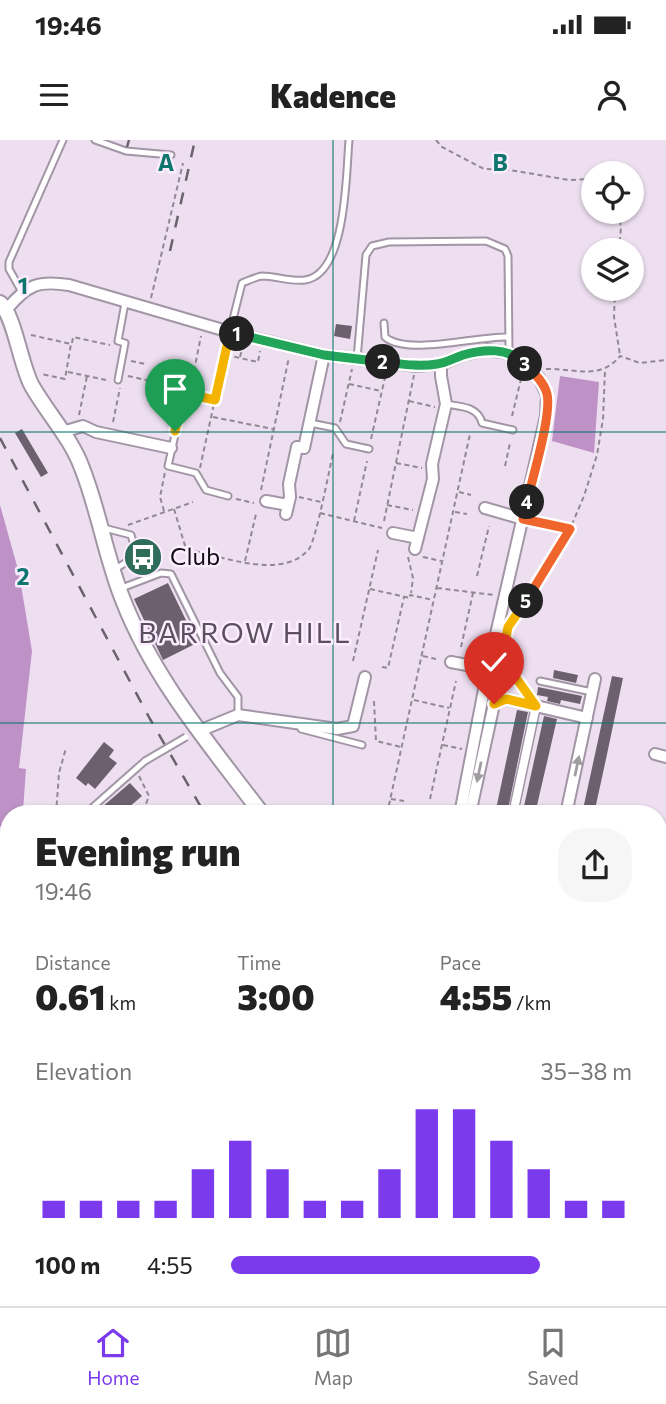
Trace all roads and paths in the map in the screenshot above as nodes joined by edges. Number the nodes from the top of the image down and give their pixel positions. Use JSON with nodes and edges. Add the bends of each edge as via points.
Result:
{"nodes":[{"id":1,"x":63,"y":140,"type":"edge"},
{"id":2,"x":95,"y":140,"type":"edge"},
{"id":3,"x":349,"y":140,"type":"edge"},
{"id":4,"x":436,"y":140,"type":"edge"},
{"id":5,"x":171,"y":155,"type":"dead end"},
{"id":6,"x":183,"y":163,"type":"dead end"},
{"id":7,"x":581,"y":179,"type":"edge"},
{"id":8,"x":22,"y":292,"type":"junction"},
{"id":9,"x":615,"y":301,"type":"edge"},
{"id":10,"x":126,"y":302,"type":"junction"},
{"id":11,"x":3,"y":306,"type":"edge"},
{"id":12,"x":148,"y":308,"type":"junction"},
{"id":13,"x":384,"y":323,"type":"dead end"},
{"id":14,"x":203,"y":328,"type":"dead end"},
{"id":15,"x":230,"y":332,"type":"junction"},
{"id":16,"x":31,"y":335,"type":"dead end"},
{"id":17,"x":507,"y":337,"type":"junction"},
{"id":18,"x":71,"y":344,"type":"junction"},
{"id":19,"x":243,"y":344,"type":"dead end"},
{"id":20,"x":124,"y":347,"type":"junction"},
{"id":21,"x":261,"y":349,"type":"dead end"},
{"id":22,"x":509,"y":353,"type":"junction"},
{"id":23,"x":225,"y":355,"type":"junction"},
{"id":24,"x":324,"y":355,"type":"junction"},
{"id":25,"x":289,"y":356,"type":"dead end"},
{"id":26,"x":620,"y":356,"type":"junction"},
{"id":27,"x":240,"y":358,"type":"junction"},
{"id":28,"x":357,"y":359,"type":"junction"},
{"id":29,"x":127,"y":360,"type":"dead end"},
{"id":30,"x":666,"y":360,"type":"edge"},
{"id":31,"x":145,"y":364,"type":"dead end"},
{"id":32,"x":441,"y":364,"type":"junction"},
{"id":33,"x":416,"y":366,"type":"junction"},
{"id":34,"x":184,"y":370,"type":"dead end"},
{"id":35,"x":605,"y":370,"type":"junction"},
{"id":36,"x":67,"y":371,"type":"junction"},
{"id":37,"x":194,"y":372,"type":"dead end"},
{"id":38,"x":37,"y":373,"type":"dead end"},
{"id":39,"x":386,"y":373,"type":"dead end"},
{"id":40,"x":123,"y":374,"type":"dead end"},
{"id":41,"x":86,"y":376,"type":"junction"},
{"id":42,"x":188,"y":377,"type":"dead end"},
{"id":43,"x":538,"y":378,"type":"junction"},
{"id":44,"x":521,"y":379,"type":"dead end"},
{"id":45,"x":106,"y":380,"type":"dead end"},
{"id":46,"x":120,"y":382,"type":"joint"},
{"id":47,"x":349,"y":384,"type":"junction"},
{"id":48,"x":169,"y":385,"type":"junction"},
{"id":49,"x":185,"y":391,"type":"junction"},
{"id":50,"x":382,"y":392,"type":"junction"},
{"id":51,"x":215,"y":400,"type":"junction"},
{"id":52,"x":408,"y":401,"type":"junction"},
{"id":53,"x":443,"y":406,"type":"junction"},
{"id":54,"x":79,"y":415,"type":"dead end"},
{"id":55,"x":211,"y":416,"type":"junction"},
{"id":56,"x":512,"y":416,"type":"dead end"},
{"id":57,"x":113,"y":422,"type":"dead end"},
{"id":58,"x":310,"y":423,"type":"junction"},
{"id":59,"x":274,"y":429,"type":"junction"},
{"id":60,"x":513,"y":430,"type":"dead end"},
{"id":61,"x":62,"y":432,"type":"junction"},
{"id":62,"x":338,"y":432,"type":"junction"},
{"id":63,"x":470,"y":434,"type":"dead end"},
{"id":64,"x":371,"y":439,"type":"dead end"},
{"id":65,"x":510,"y":443,"type":"dead end"},
{"id":66,"x":171,"y":448,"type":"junction"},
{"id":67,"x":369,"y":449,"type":"dead end"},
{"id":68,"x":333,"y":454,"type":"dead end"},
{"id":69,"x":366,"y":461,"type":"dead end"},
{"id":70,"x":396,"y":463,"type":"junction"},
{"id":71,"x":505,"y":466,"type":"dead end"},
{"id":72,"x":426,"y":469,"type":"dead end"},
{"id":73,"x":165,"y":471,"type":"dead end"},
{"id":74,"x":198,"y":476,"type":"junction"},
{"id":75,"x":261,"y":490,"type":"dead end"},
{"id":76,"x":457,"y":492,"type":"junction"},
{"id":77,"x":471,"y":495,"type":"dead end"},
{"id":78,"x":298,"y":496,"type":"dead end"},
{"id":79,"x":230,"y":497,"type":"joint"},
{"id":80,"x":193,"y":502,"type":"dead end"},
{"id":81,"x":262,"y":502,"type":"joint"},
{"id":82,"x":322,"y":502,"type":"junction"},
{"id":83,"x":387,"y":505,"type":"junction"},
{"id":84,"x":485,"y":508,"type":"dead end"},
{"id":85,"x":174,"y":509,"type":"junction"},
{"id":86,"x":417,"y":511,"type":"dead end"},
{"id":87,"x":453,"y":511,"type":"junction"},
{"id":88,"x":164,"y":512,"type":"junction"},
{"id":89,"x":319,"y":513,"type":"junction"},
{"id":90,"x":256,"y":514,"type":"dead end"},
{"id":91,"x":467,"y":514,"type":"dead end"},
{"id":92,"x":523,"y":519,"type":"junction"},
{"id":93,"x":384,"y":521,"type":"dead end"},
{"id":94,"x":353,"y":522,"type":"junction"},
{"id":95,"x":489,"y":526,"type":"dead end"},
{"id":96,"x":101,"y":528,"type":"junction"},
{"id":97,"x":570,"y":529,"type":"junction"},
{"id":98,"x":388,"y":531,"type":"joint"},
{"id":99,"x":124,"y":532,"type":"junction"},
{"id":100,"x":378,"y":550,"type":"dead end"},
{"id":101,"x":415,"y":550,"type":"junction"},
{"id":102,"x":245,"y":561,"type":"junction"},
{"id":103,"x":442,"y":561,"type":"junction"},
{"id":104,"x":113,"y":570,"type":"junction"},
{"id":105,"x":478,"y":576,"type":"dead end"},
{"id":106,"x":437,"y":588,"type":"junction"},
{"id":107,"x":119,"y":589,"type":"junction"},
{"id":108,"x":369,"y":589,"type":"junction"},
{"id":109,"x":473,"y":592,"type":"junction"},
{"id":110,"x":410,"y":595,"type":"junction"},
{"id":111,"x":506,"y":596,"type":"junction"},
{"id":112,"x":404,"y":597,"type":"junction"},
{"id":113,"x":434,"y":600,"type":"junction"},
{"id":114,"x":508,"y":627,"type":"dead end"},
{"id":115,"x":460,"y":647,"type":"dead end"},
{"id":116,"x":422,"y":656,"type":"junction"},
{"id":117,"x":502,"y":658,"type":"dead end"},
{"id":118,"x":436,"y":659,"type":"dead end"},
{"id":119,"x":353,"y":660,"type":"dead end"},
{"id":120,"x":451,"y":663,"type":"dead end"},
{"id":121,"x":382,"y":667,"type":"dead end"},
{"id":122,"x":488,"y":669,"type":"junction"},
{"id":123,"x":365,"y":677,"type":"dead end"},
{"id":124,"x":595,"y":679,"type":"dead end"},
{"id":125,"x":456,"y":681,"type":"dead end"},
{"id":126,"x":540,"y":681,"type":"dead end"},
{"id":127,"x":592,"y":692,"type":"junction"},
{"id":128,"x":413,"y":699,"type":"junction"},
{"id":129,"x":374,"y":701,"type":"dead end"},
{"id":130,"x":536,"y":706,"type":"junction"},
{"id":131,"x":450,"y":709,"type":"junction"},
{"id":132,"x":238,"y":715,"type":"junction"},
{"id":133,"x":587,"y":718,"type":"junction"},
{"id":134,"x":267,"y":719,"type":"junction"},
{"id":135,"x":192,"y":734,"type":"junction"},
{"id":136,"x":442,"y":744,"type":"junction"},
{"id":137,"x":362,"y":745,"type":"dead end"},
{"id":138,"x":402,"y":747,"type":"junction"},
{"id":139,"x":66,"y":748,"type":"dead end"},
{"id":140,"x":472,"y":751,"type":"junction"},
{"id":141,"x":136,"y":768,"type":"junction"},
{"id":142,"x":391,"y":798,"type":"junction"},
{"id":143,"x":430,"y":799,"type":"dead end"},
{"id":144,"x":404,"y":801,"type":"dead end"},
{"id":145,"x":57,"y":805,"type":"edge"},
{"id":146,"x":95,"y":805,"type":"edge"},
{"id":147,"x":146,"y":805,"type":"edge"},
{"id":148,"x":254,"y":805,"type":"edge"},
{"id":149,"x":389,"y":805,"type":"edge"},
{"id":150,"x":462,"y":805,"type":"edge"},
{"id":151,"x":472,"y":805,"type":"edge"},
{"id":152,"x":515,"y":805,"type":"edge"},
{"id":153,"x":568,"y":805,"type":"edge"}],
"edges":[{"from":1,"to":8,"type":"lane","via":[[9,262]]},
{"from":2,"to":5,"type":"lane","via":[[127,150]]},
{"from":3,"to":15,"type":"lane","via":[[341,224],[327,265],[316,277],[303,281],[260,276],[242,283]]},
{"from":4,"to":7,"type":"path","via":[[484,169]]},
{"from":6,"to":12,"type":"path"},
{"from":8,"to":10,"type":"street","via":[[49,282]]},
{"from":8,"to":11,"type":"street"},
{"from":9,"to":26,"type":"path"},
{"from":10,"to":12,"type":"street"},
{"from":10,"to":20,"type":"lane","via":[[118,341],[125,343]]},
{"from":11,"to":61,"type":"street","via":[[32,385]]},
{"from":12,"to":15,"type":"street"},
{"from":13,"to":17,"type":"lane","via":[[385,337],[405,344],[442,345]]},
{"from":14,"to":37,"type":"path"},
{"from":15,"to":23,"type":"path"},
{"from":15,"to":24,"type":"street"},
{"from":16,"to":18,"type":"path"},
{"from":17,"to":22,"type":"lane"},
{"from":17,"to":28,"type":"lane","via":[[505,249],[486,241],[389,242],[372,246],[366,255]]},
{"from":18,"to":20,"type":"path","via":[[73,337]]},
{"from":18,"to":36,"type":"path"},
{"from":19,"to":27,"type":"path"},
{"from":20,"to":46,"type":"lane"},
{"from":21,"to":27,"type":"path","via":[[258,362]]},
{"from":22,"to":32,"type":"street","via":[[487,350]]},
{"from":22,"to":43,"type":"street"},
{"from":23,"to":27,"type":"path"},
{"from":23,"to":51,"type":"path"},
{"from":24,"to":28,"type":"street"},
{"from":24,"to":58,"type":"street"},
{"from":25,"to":59,"type":"path"},
{"from":26,"to":30,"type":"path","via":[[640,363]]},
{"from":26,"to":35,"type":"path"},
{"from":28,"to":33,"type":"street"},
{"from":28,"to":47,"type":"path"},
{"from":29,"to":31,"type":"path"},
{"from":32,"to":33,"type":"street"},
{"from":32,"to":53,"type":"street"},
{"from":33,"to":52,"type":"path"},
{"from":34,"to":48,"type":"path","via":[[173,368]]},
{"from":35,"to":43,"type":"path","via":[[546,368]]},
{"from":35,"to":97,"type":"path","via":[[597,455]]},
{"from":36,"to":38,"type":"path","via":[[65,379]]},
{"from":36,"to":41,"type":"path"},
{"from":39,"to":50,"type":"path"},
{"from":40,"to":48,"type":"path"},
{"from":41,"to":45,"type":"path"},
{"from":41,"to":54,"type":"path"},
{"from":42,"to":49,"type":"lane"},
{"from":43,"to":92,"type":"street","via":[[547,395],[546,416]]},
{"from":44,"to":56,"type":"path"},
{"from":46,"to":57,"type":"path"},
{"from":47,"to":50,"type":"path"},
{"from":47,"to":62,"type":"path"},
{"from":48,"to":49,"type":"path"},
{"from":49,"to":51,"type":"path"},
{"from":49,"to":66,"type":"lane"},
{"from":50,"to":64,"type":"path"},
{"from":51,"to":55,"type":"path"},
{"from":52,"to":53,"type":"path"},
{"from":52,"to":70,"type":"path"},
{"from":53,"to":60,"type":"lane","via":[[471,408],[482,424]]},
{"from":53,"to":101,"type":"street","via":[[433,479]]},
{"from":55,"to":59,"type":"path"},
{"from":55,"to":74,"type":"path"},
{"from":58,"to":62,"type":"lane"},
{"from":58,"to":81,"type":"street","via":[[304,448],[297,447],[287,510]]},
{"from":59,"to":75,"type":"path"},
{"from":61,"to":66,"type":"street","via":[[83,426]]},
{"from":61,"to":96,"type":"street","via":[[82,467]]},
{"from":62,"to":67,"type":"lane","via":[[346,444]]},
{"from":63,"to":76,"type":"path"},
{"from":65,"to":71,"type":"path"},
{"from":66,"to":74,"type":"lane","via":[[168,466]]},
{"from":68,"to":82,"type":"path"},
{"from":69,"to":94,"type":"path"},
{"from":70,"to":72,"type":"path"},
{"from":70,"to":83,"type":"path"},
{"from":73,"to":88,"type":"path","via":[[160,497]]},
{"from":74,"to":79,"type":"lane","via":[[206,490]]},
{"from":76,"to":77,"type":"path"},
{"from":76,"to":87,"type":"path"},
{"from":78,"to":82,"type":"path"},
{"from":79,"to":81,"type":"path"},
{"from":80,"to":85,"type":"path"},
{"from":82,"to":89,"type":"path"},
{"from":83,"to":86,"type":"path"},
{"from":83,"to":93,"type":"path"},
{"from":84,"to":92,"type":"street"},
{"from":85,"to":88,"type":"path"},
{"from":85,"to":102,"type":"path","via":[[186,549]]},
{"from":87,"to":91,"type":"path"},
{"from":87,"to":103,"type":"path"},
{"from":88,"to":99,"type":"path","via":[[128,524]]},
{"from":89,"to":94,"type":"path"},
{"from":89,"to":102,"type":"path","via":[[311,548],[294,560],[278,566]]},
{"from":90,"to":102,"type":"path"},
{"from":92,"to":97,"type":"path"},
{"from":92,"to":111,"type":"street"},
{"from":94,"to":98,"type":"path"},
{"from":95,"to":105,"type":"path"},
{"from":96,"to":99,"type":"lane"},
{"from":96,"to":104,"type":"street"},
{"from":97,"to":114,"type":"path"},
{"from":98,"to":101,"type":"street"},
{"from":99,"to":104,"type":"lane","via":[[131,535],[136,552]]},
{"from":100,"to":108,"type":"path"},
{"from":101,"to":103,"type":"path"},
{"from":101,"to":110,"type":"path"},
{"from":103,"to":106,"type":"path"},
{"from":104,"to":107,"type":"street"},
{"from":106,"to":109,"type":"path"},
{"from":106,"to":113,"type":"path"},
{"from":107,"to":132,"type":"lane","via":[[161,573],[171,574],[220,673],[238,697]]},
{"from":107,"to":135,"type":"street"},
{"from":108,"to":112,"type":"path"},
{"from":108,"to":119,"type":"path"},
{"from":109,"to":111,"type":"path"},
{"from":109,"to":115,"type":"path"},
{"from":110,"to":112,"type":"path"},
{"from":110,"to":113,"type":"path"},
{"from":111,"to":122,"type":"street"},
{"from":112,"to":121,"type":"path","via":[[388,668]]},
{"from":113,"to":116,"type":"path"},
{"from":116,"to":118,"type":"path"},
{"from":116,"to":128,"type":"path"},
{"from":117,"to":130,"type":"path"},
{"from":120,"to":122,"type":"street"},
{"from":122,"to":140,"type":"street"},
{"from":123,"to":134,"type":"street","via":[[353,726],[337,729]]},
{"from":124,"to":127,"type":"street"},
{"from":125,"to":131,"type":"path"},
{"from":126,"to":127,"type":"lane"},
{"from":127,"to":133,"type":"street"},
{"from":128,"to":131,"type":"path"},
{"from":128,"to":138,"type":"path"},
{"from":129,"to":138,"type":"path","via":[[376,741]]},
{"from":130,"to":133,"type":"street"},
{"from":130,"to":151,"type":"street","one_way":true,"via":[[506,699],[494,704]]},
{"from":130,"to":152,"type":"street"},
{"from":131,"to":136,"type":"path"},
{"from":132,"to":134,"type":"street"},
{"from":132,"to":135,"type":"street"},
{"from":153,"to":133,"type":"street","one_way":true},
{"from":134,"to":137,"type":"lane"},
{"from":135,"to":141,"type":"lane","bridge":true},
{"from":135,"to":148,"type":"street"},
{"from":136,"to":140,"type":"path"},
{"from":136,"to":143,"type":"path"},
{"from":138,"to":142,"type":"path"},
{"from":139,"to":145,"type":"path"},
{"from":140,"to":150,"type":"street"},
{"from":141,"to":146,"type":"lane"},
{"from":141,"to":147,"type":"path","via":[[149,796]]},
{"from":142,"to":144,"type":"path"},
{"from":142,"to":149,"type":"path"}]}
